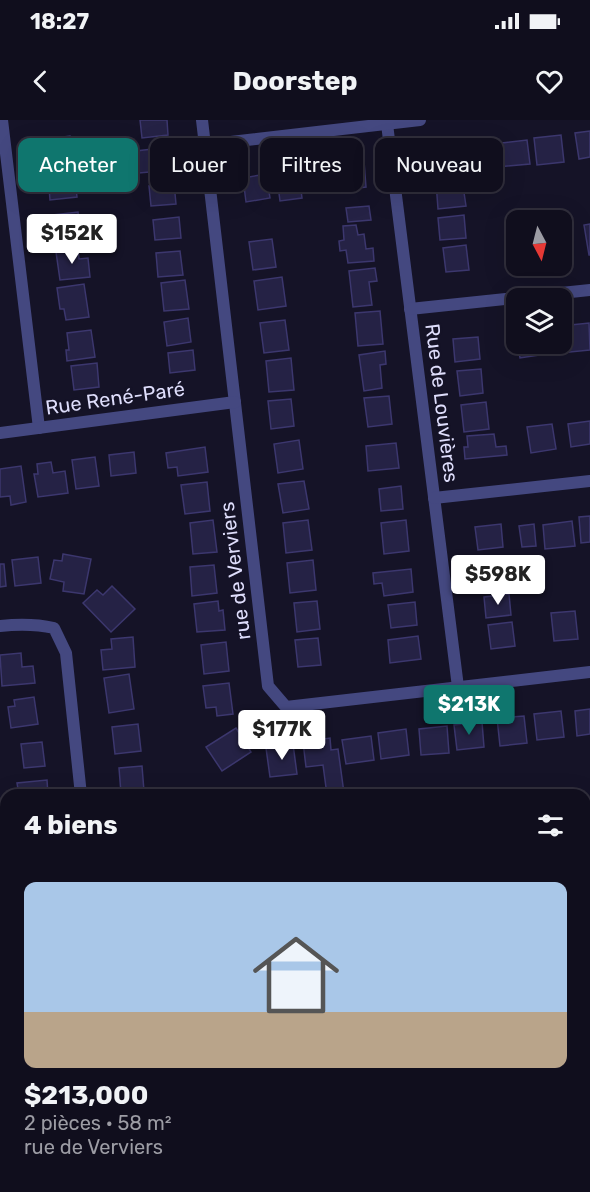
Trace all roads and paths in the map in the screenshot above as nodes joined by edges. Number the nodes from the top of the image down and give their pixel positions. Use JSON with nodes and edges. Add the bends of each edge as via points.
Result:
{"nodes":[{"id":1,"x":2,"y":120,"type":"edge"},
{"id":2,"x":202,"y":120,"type":"edge"},
{"id":3,"x":420,"y":120,"type":"edge"},
{"id":4,"x":387,"y":124,"type":"junction"},
{"id":5,"x":204,"y":138,"type":"edge"},
{"id":6,"x":248,"y":140,"type":"edge"},
{"id":7,"x":210,"y":192,"type":"edge"},
{"id":8,"x":590,"y":290,"type":"edge"},
{"id":9,"x":410,"y":309,"type":"junction"},
{"id":10,"x":235,"y":402,"type":"junction"},
{"id":11,"x":39,"y":428,"type":"junction"},
{"id":12,"x":0,"y":433,"type":"edge"},
{"id":13,"x":590,"y":481,"type":"edge"},
{"id":14,"x":434,"y":498,"type":"junction"},
{"id":15,"x":0,"y":626,"type":"edge"},
{"id":16,"x":590,"y":672,"type":"edge"},
{"id":17,"x":458,"y":687,"type":"junction"},
{"id":18,"x":80,"y":789,"type":"edge"}],
"edges":[{"from":1,"to":11,"type":"street"},
{"from":2,"to":5,"type":"street","name":"rue de Verviers"},
{"from":3,"to":4,"type":"street"},
{"from":4,"to":6,"type":"street"},
{"from":4,"to":9,"type":"street","name":"Rue de Louvières"},
{"from":7,"to":10,"type":"street","name":"rue de Verviers"},
{"from":8,"to":9,"type":"street"},
{"from":9,"to":14,"type":"street","name":"Rue de Louvières"},
{"from":10,"to":11,"type":"street","name":"Rue René-Paré"},
{"from":10,"to":17,"type":"street","name":"rue de Verviers","via":[[268,686],[286,707]]},
{"from":11,"to":12,"type":"street","name":"Rue René-Paré"},
{"from":13,"to":14,"type":"street"},
{"from":14,"to":17,"type":"street","name":"Rue de Louvières"},
{"from":15,"to":18,"type":"street","via":[[20,623],[54,628],[66,652]]},
{"from":16,"to":17,"type":"street","name":"rue de Verviers"}]}
